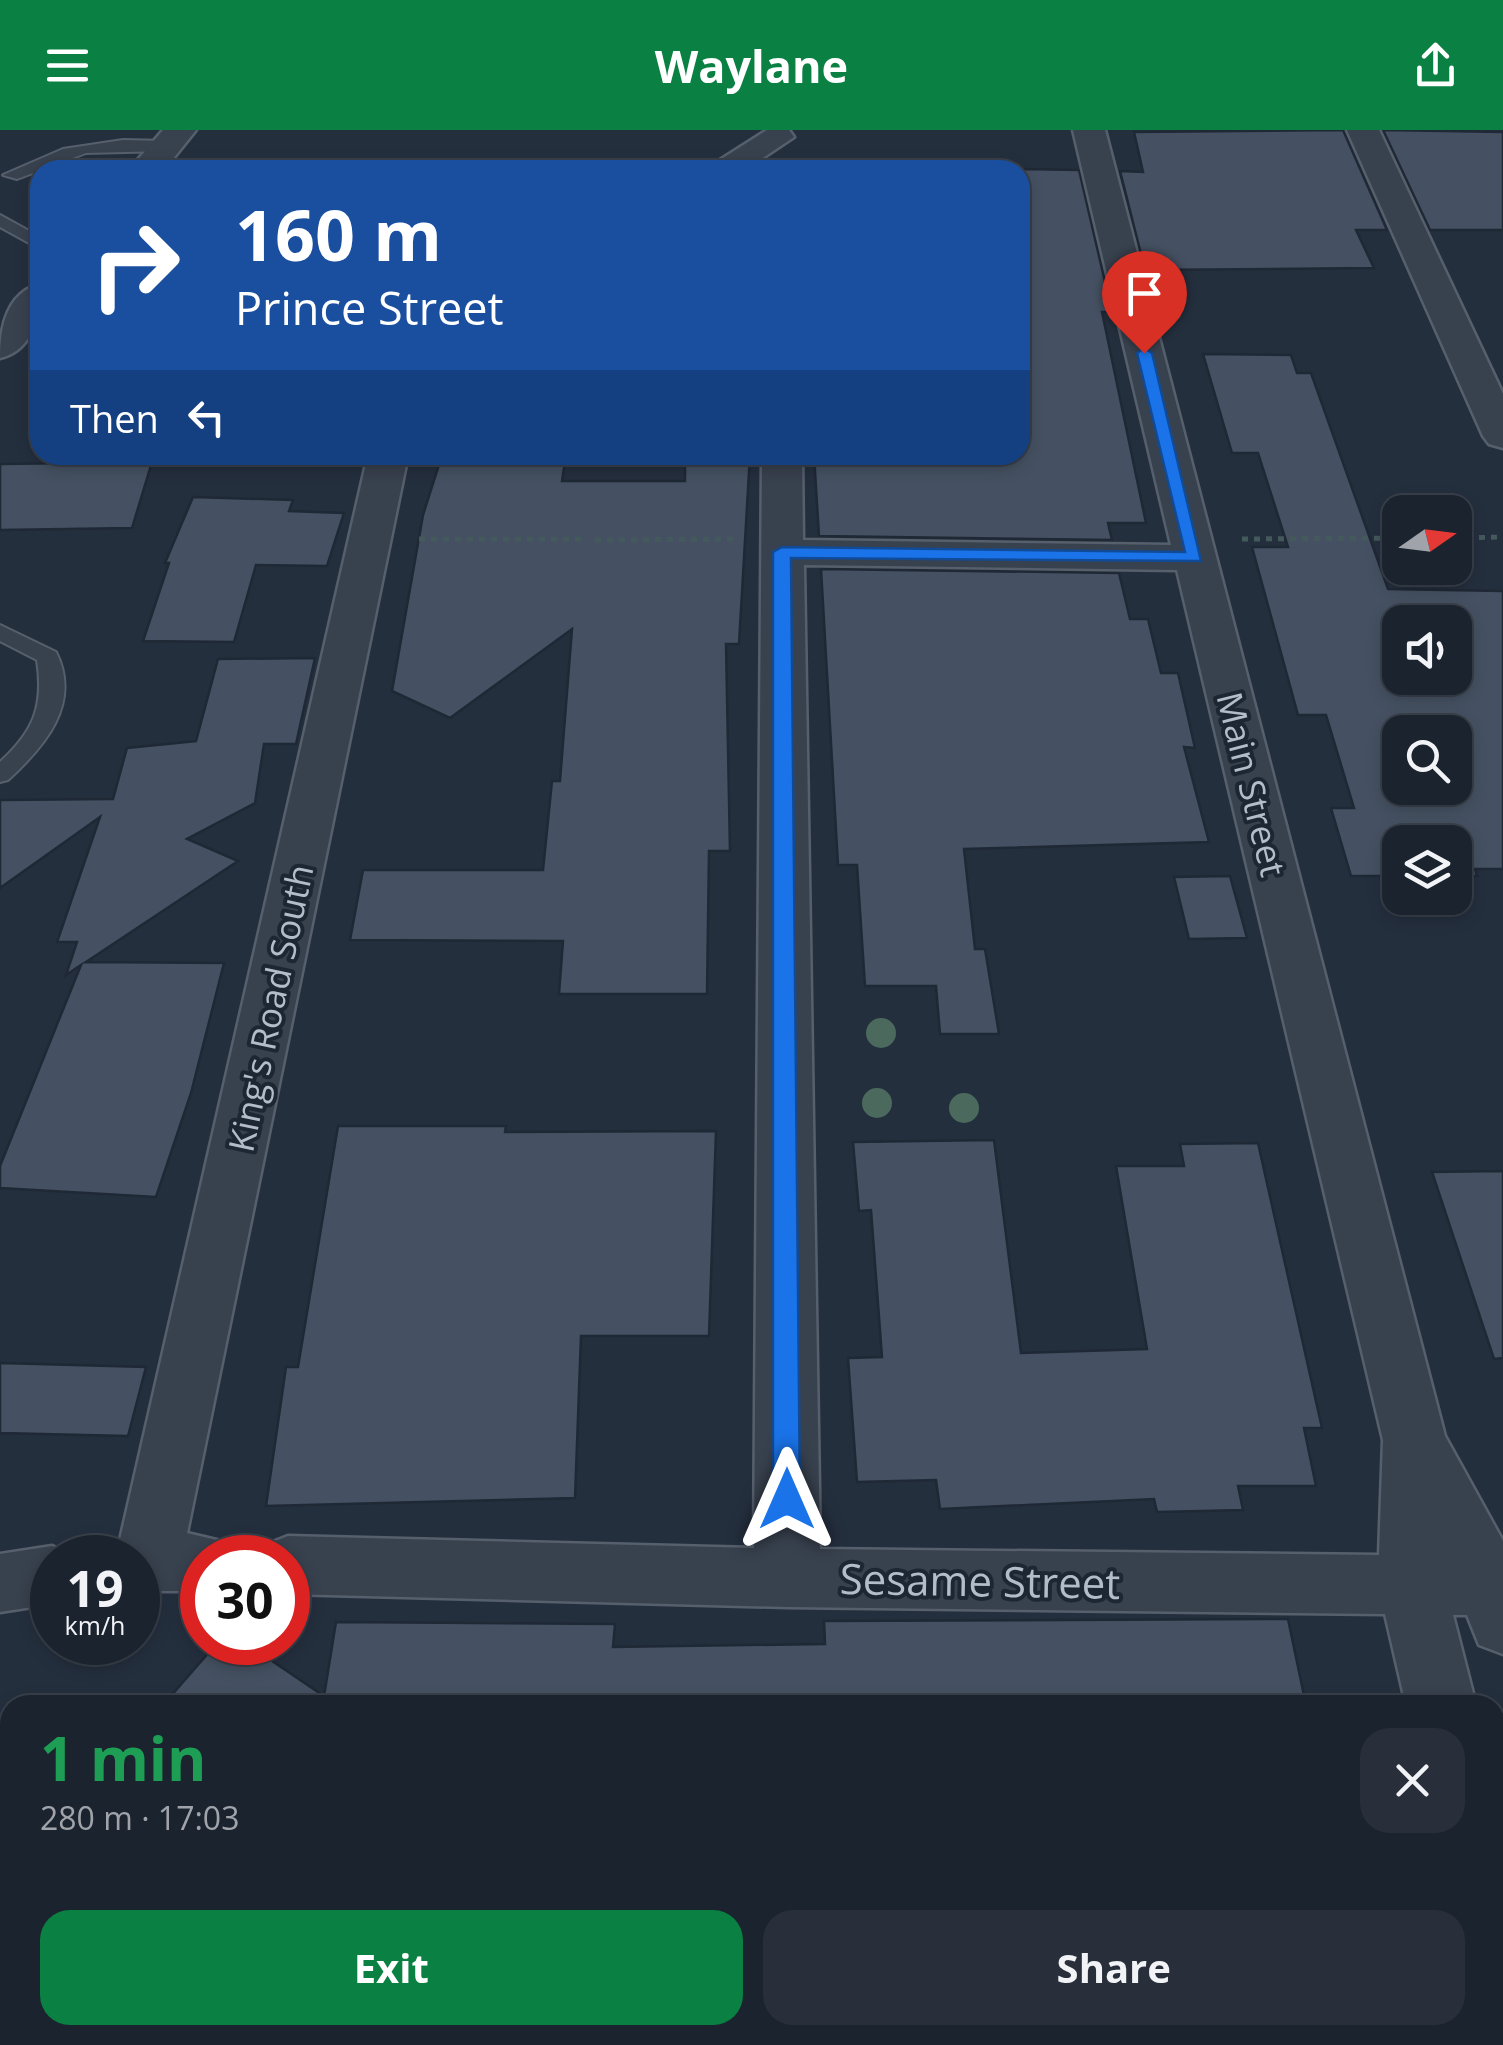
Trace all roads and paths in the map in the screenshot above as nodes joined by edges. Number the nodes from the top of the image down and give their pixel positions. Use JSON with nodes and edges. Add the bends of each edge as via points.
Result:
{"nodes":[{"id":1,"x":1088,"y":130,"type":"edge"},
{"id":2,"x":1363,"y":130,"type":"edge"},
{"id":3,"x":778,"y":134,"type":"edge"},
{"id":4,"x":164,"y":149,"type":"edge"},
{"id":5,"x":42,"y":160,"type":"edge"},
{"id":6,"x":737,"y":160,"type":"edge"},
{"id":7,"x":780,"y":160,"type":"edge"},
{"id":8,"x":30,"y":166,"type":"edge"},
{"id":9,"x":11,"y":175,"type":"dead end"},
{"id":10,"x":0,"y":220,"type":"edge"},
{"id":11,"x":30,"y":238,"type":"edge"},
{"id":12,"x":30,"y":308,"type":"edge"},
{"id":13,"x":0,"y":348,"type":"edge"},
{"id":14,"x":1503,"y":436,"type":"edge"},
{"id":15,"x":386,"y":465,"type":"edge"},
{"id":16,"x":782,"y":465,"type":"edge"},
{"id":17,"x":1472,"y":538,"type":"edge"},
{"id":18,"x":1503,"y":538,"type":"edge"},
{"id":19,"x":1382,"y":539,"type":"edge"},
{"id":20,"x":373,"y":540,"type":"junction"},
{"id":21,"x":782,"y":546,"type":"junction"},
{"id":22,"x":1193,"y":548,"type":"junction"},
{"id":23,"x":0,"y":632,"type":"edge"},
{"id":24,"x":0,"y":775,"type":"edge"},
{"id":25,"x":1414,"y":1439,"type":"junction"},
{"id":26,"x":163,"y":1562,"type":"edge"},
{"id":27,"x":310,"y":1565,"type":"edge"},
{"id":28,"x":787,"y":1578,"type":"junction"},
{"id":29,"x":30,"y":1579,"type":"edge"},
{"id":30,"x":0,"y":1584,"type":"edge"},
{"id":31,"x":1412,"y":1586,"type":"junction"},
{"id":32,"x":1498,"y":1605,"type":"edge"},
{"id":33,"x":1438,"y":1695,"type":"edge"}],
"edges":[{"from":1,"to":22,"type":"street","name":"Main Street"},
{"from":2,"to":14,"type":"street"},
{"from":3,"to":6,"type":"street"},
{"from":3,"to":7,"type":"street"},
{"from":4,"to":5,"type":"lane","via":[[122,144],[62,150]]},
{"from":8,"to":9,"type":"lane"},
{"from":10,"to":11,"type":"lane"},
{"from":12,"to":13,"type":"street"},
{"from":15,"to":20,"type":"street","name":"King's Road South"},
{"from":16,"to":21,"type":"street"},
{"from":17,"to":18,"type":"path"},
{"from":19,"to":22,"type":"path"},
{"from":20,"to":21,"type":"path"},
{"from":20,"to":26,"type":"street","name":"King's Road South"},
{"from":21,"to":22,"type":"street"},
{"from":21,"to":28,"type":"street"},
{"from":22,"to":25,"type":"street","name":"Main Street"},
{"from":23,"to":24,"type":"lane","via":[[48,657],[53,680],[42,736]]},
{"from":25,"to":31,"type":"street","name":"Main Street"},
{"from":25,"to":32,"type":"street","name":"Main Street"},
{"from":27,"to":28,"type":"street","name":"Sesame Street"},
{"from":28,"to":31,"type":"street","name":"Sesame Street"},
{"from":29,"to":30,"type":"street"},
{"from":31,"to":32,"type":"street","name":"Sesame Street"},
{"from":31,"to":33,"type":"street","name":"Main Street"}]}
